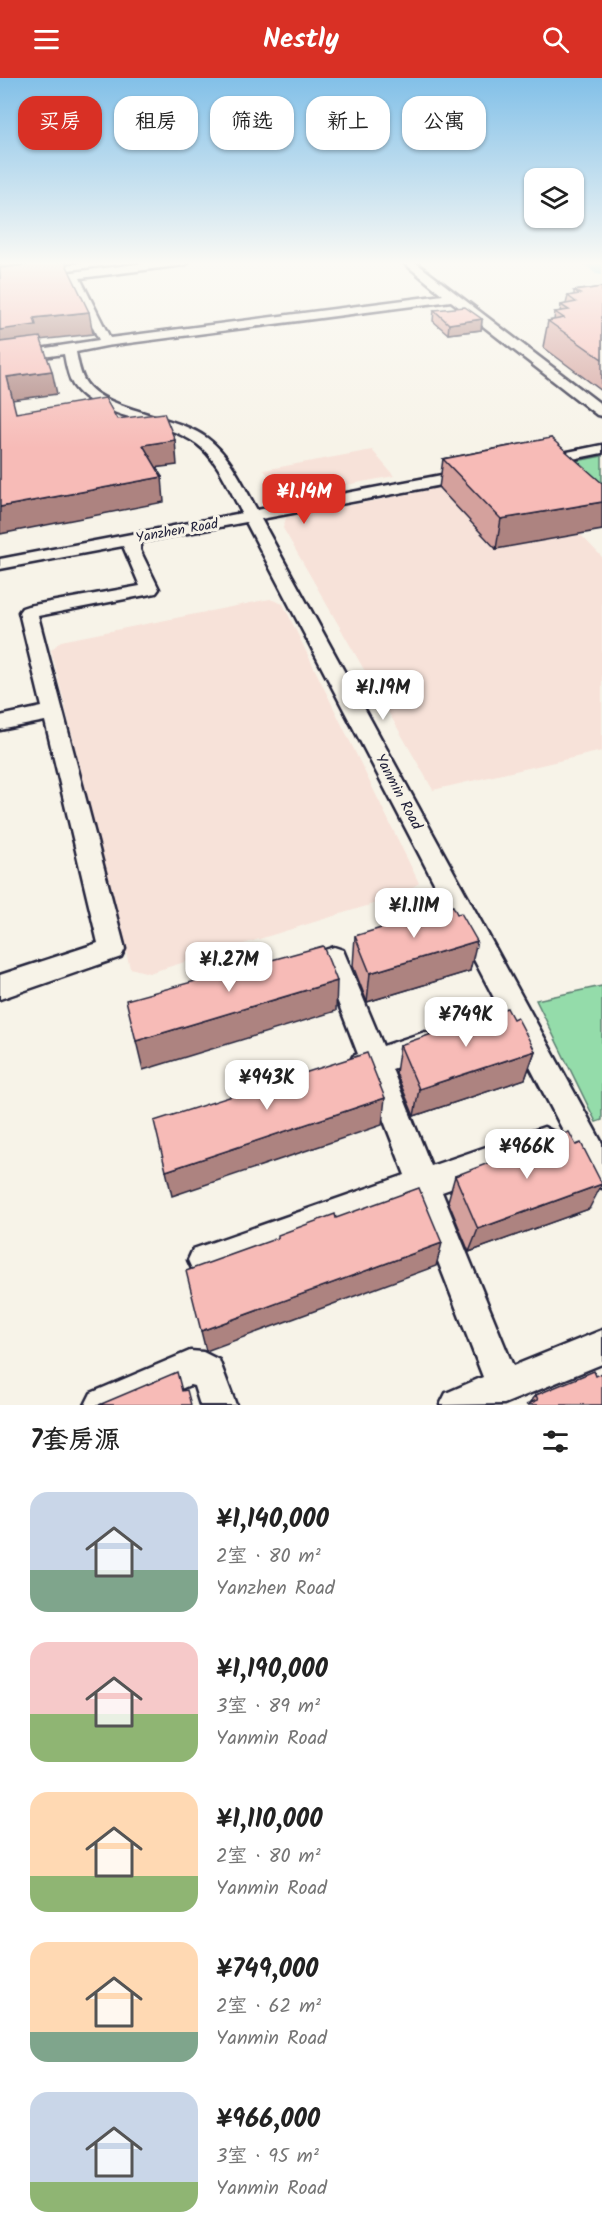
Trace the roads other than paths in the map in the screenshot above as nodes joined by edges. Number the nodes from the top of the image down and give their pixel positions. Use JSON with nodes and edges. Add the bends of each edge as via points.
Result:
{"nodes":[{"id":1,"x":97,"y":324,"type":"edge"},
{"id":2,"x":245,"y":324,"type":"edge"},
{"id":3,"x":488,"y":324,"type":"edge"},
{"id":4,"x":106,"y":342,"type":"junction"},
{"id":5,"x":69,"y":350,"type":"junction"},
{"id":6,"x":0,"y":359,"type":"edge"},
{"id":7,"x":602,"y":412,"type":"edge"},
{"id":8,"x":602,"y":449,"type":"edge"},
{"id":9,"x":522,"y":465,"type":"edge"},
{"id":10,"x":488,"y":471,"type":"edge"},
{"id":11,"x":252,"y":518,"type":"junction"},
{"id":12,"x":131,"y":539,"type":"junction"},
{"id":13,"x":0,"y":564,"type":"edge"},
{"id":14,"x":53,"y":712,"type":"junction"},
{"id":15,"x":0,"y":723,"type":"edge"},
{"id":16,"x":334,"y":958,"type":"dead end"},
{"id":17,"x":0,"y":987,"type":"edge"},
{"id":18,"x":452,"y":1037,"type":"edge"},
{"id":19,"x":375,"y":1061,"type":"junction"},
{"id":20,"x":341,"y":1072,"type":"edge"},
{"id":21,"x":544,"y":1142,"type":"edge"},
{"id":22,"x":602,"y":1173,"type":"edge"},
{"id":23,"x":424,"y":1184,"type":"junction"},
{"id":24,"x":204,"y":1260,"type":"dead end"},
{"id":25,"x":602,"y":1347,"type":"edge"},
{"id":26,"x":504,"y":1387,"type":"junction"},
{"id":27,"x":102,"y":1405,"type":"edge"},
{"id":28,"x":218,"y":1405,"type":"edge"},
{"id":29,"x":458,"y":1405,"type":"edge"}],
"edges":[{"from":1,"to":4,"type":"street"},
{"from":2,"to":4,"type":"street"},
{"from":3,"to":7,"type":"street"},
{"from":4,"to":5,"type":"street"},
{"from":5,"to":6,"type":"street"},
{"from":5,"to":11,"type":"street","name":"Yanmin Road","via":[[77,379],[88,393],[182,429],[213,449]]},
{"from":8,"to":9,"type":"street"},
{"from":10,"to":11,"type":"street","name":"Yanzhen Road"},
{"from":11,"to":12,"type":"street","name":"Yanzhen Road"},
{"from":11,"to":22,"type":"street","name":"Yanmin Road"},
{"from":12,"to":13,"type":"street","name":"Yanzhen Road"},
{"from":12,"to":14,"type":"street","via":[[150,589],[28,612]]},
{"from":14,"to":15,"type":"street"},
{"from":14,"to":17,"type":"street","via":[[112,949]]},
{"from":16,"to":19,"type":"street"},
{"from":18,"to":19,"type":"street"},
{"from":19,"to":20,"type":"street"},
{"from":19,"to":23,"type":"street"},
{"from":21,"to":23,"type":"street"},
{"from":23,"to":24,"type":"street"},
{"from":23,"to":26,"type":"street"},
{"from":25,"to":26,"type":"street"},
{"from":26,"to":29,"type":"street"},
{"from":27,"to":28,"type":"street","via":[[196,1367],[207,1372]]}]}
